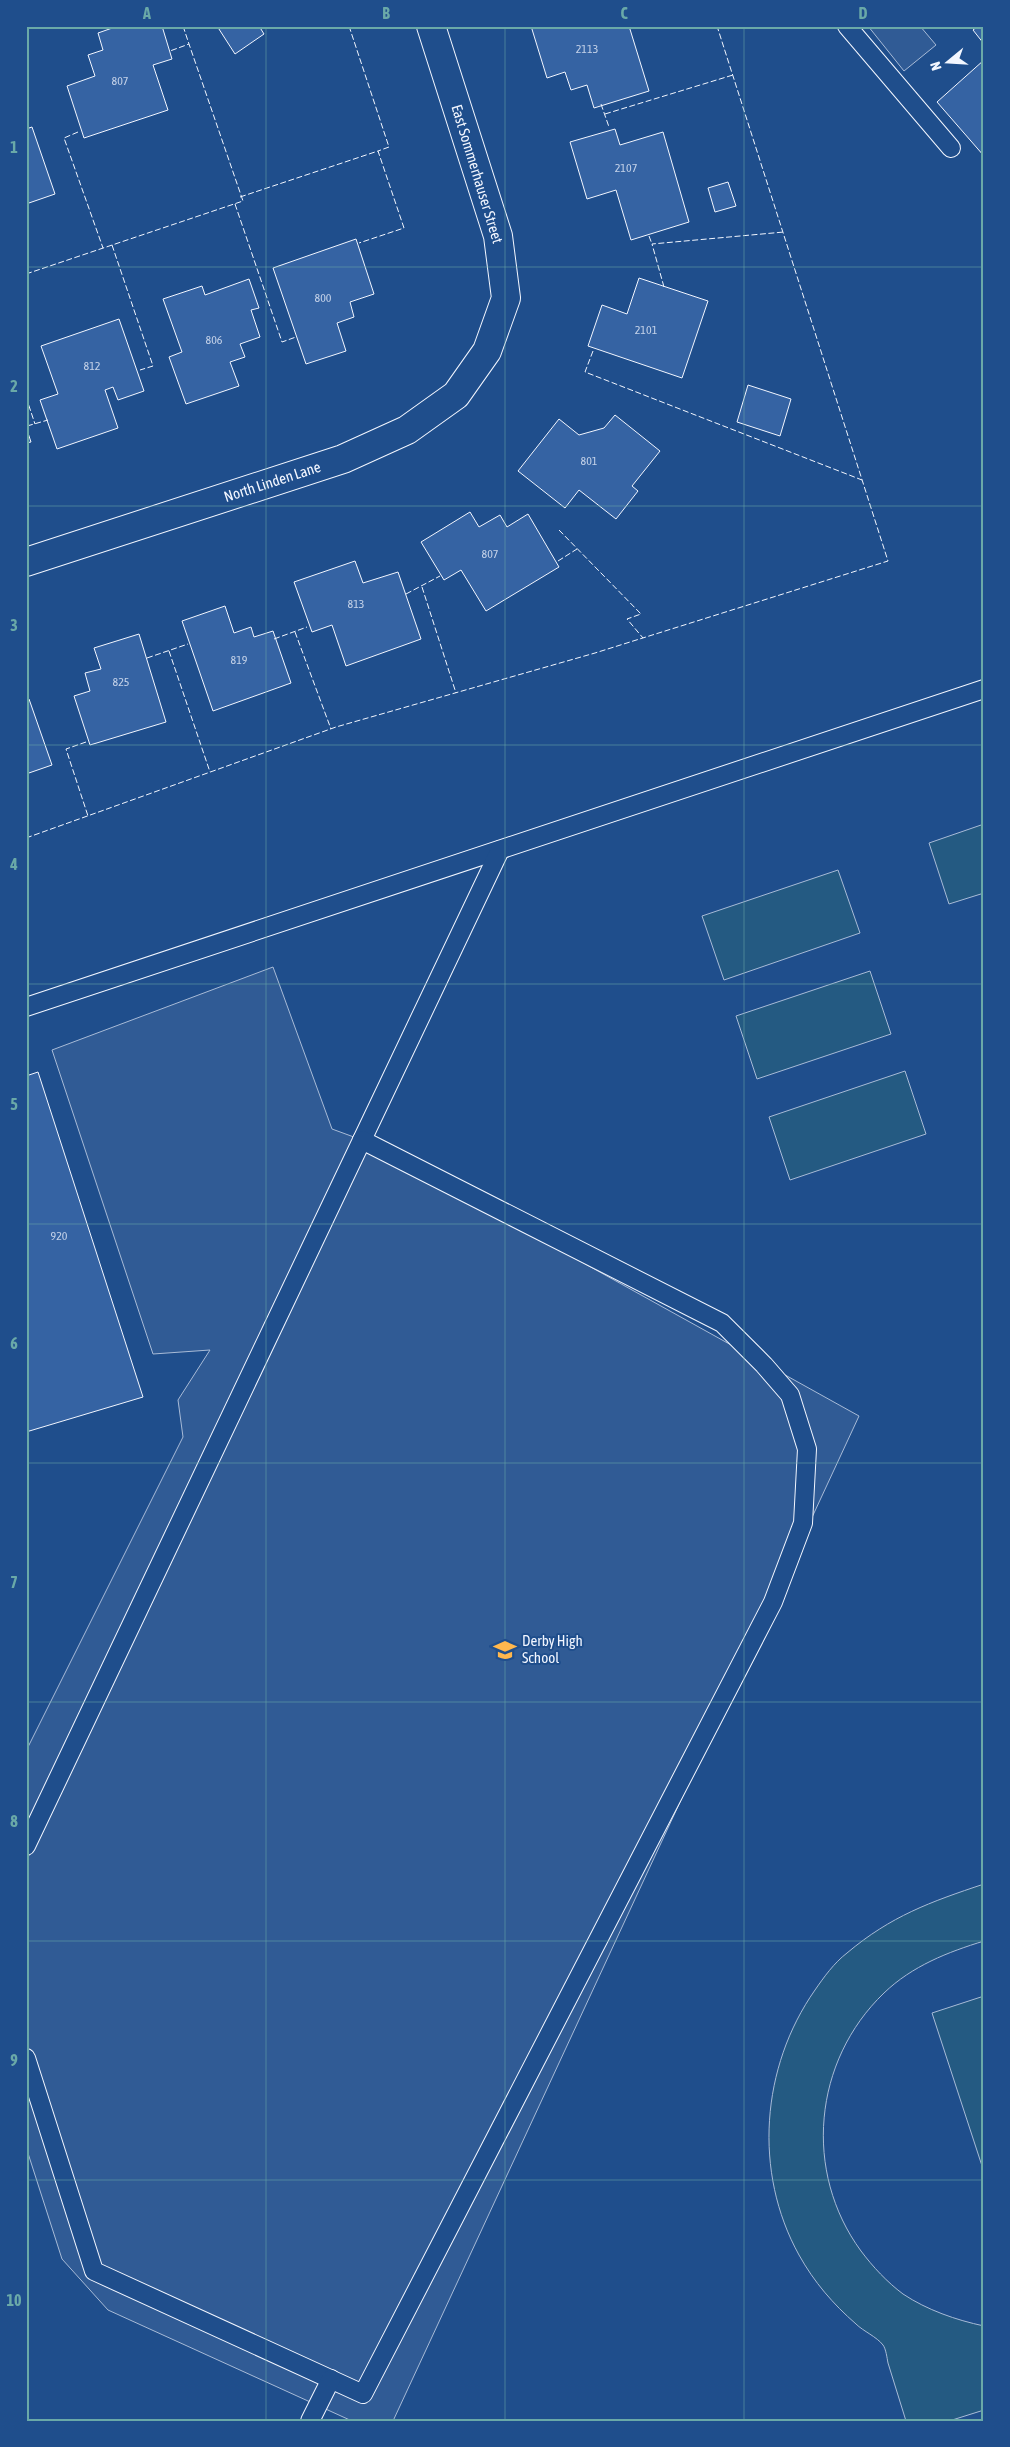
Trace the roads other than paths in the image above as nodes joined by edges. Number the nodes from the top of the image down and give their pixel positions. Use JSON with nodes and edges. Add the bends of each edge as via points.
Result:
{"nodes":[{"id":1,"x":431,"y":26,"type":"edge"},
{"id":2,"x":847,"y":26,"type":"edge"},
{"id":3,"x":951,"y":148,"type":"dead end"},
{"id":4,"x":487,"y":351,"type":"joint"},
{"id":5,"x":26,"y":562,"type":"edge"},
{"id":6,"x":984,"y":689,"type":"edge"},
{"id":7,"x":500,"y":850,"type":"junction"},
{"id":8,"x":26,"y":1008,"type":"edge"},
{"id":9,"x":362,"y":1140,"type":"junction"},
{"id":10,"x":26,"y":1846,"type":"edge"},
{"id":11,"x":26,"y":2058,"type":"edge"},
{"id":12,"x":331,"y":2380,"type":"junction"},
{"id":13,"x":310,"y":2421,"type":"edge"}],
"edges":[{"from":1,"to":4,"type":"street","name":"East Sommerhauser Street","via":[[498,236],[506,298]]},
{"from":2,"to":3,"type":"lane"},
{"from":4,"to":5,"type":"street","name":"North Linden Lane","via":[[456,395],[407,430],[343,458]]},
{"from":6,"to":7,"type":"lane"},
{"from":7,"to":8,"type":"lane"},
{"from":7,"to":9,"type":"lane"},
{"from":9,"to":10,"type":"lane"},
{"from":9,"to":12,"type":"lane","via":[[722,1323],[790,1395],[807,1449],[803,1523],[769,1608],[363,2394]]},
{"from":11,"to":12,"type":"lane","via":[[94,2271]]},
{"from":12,"to":13,"type":"lane"}]}
